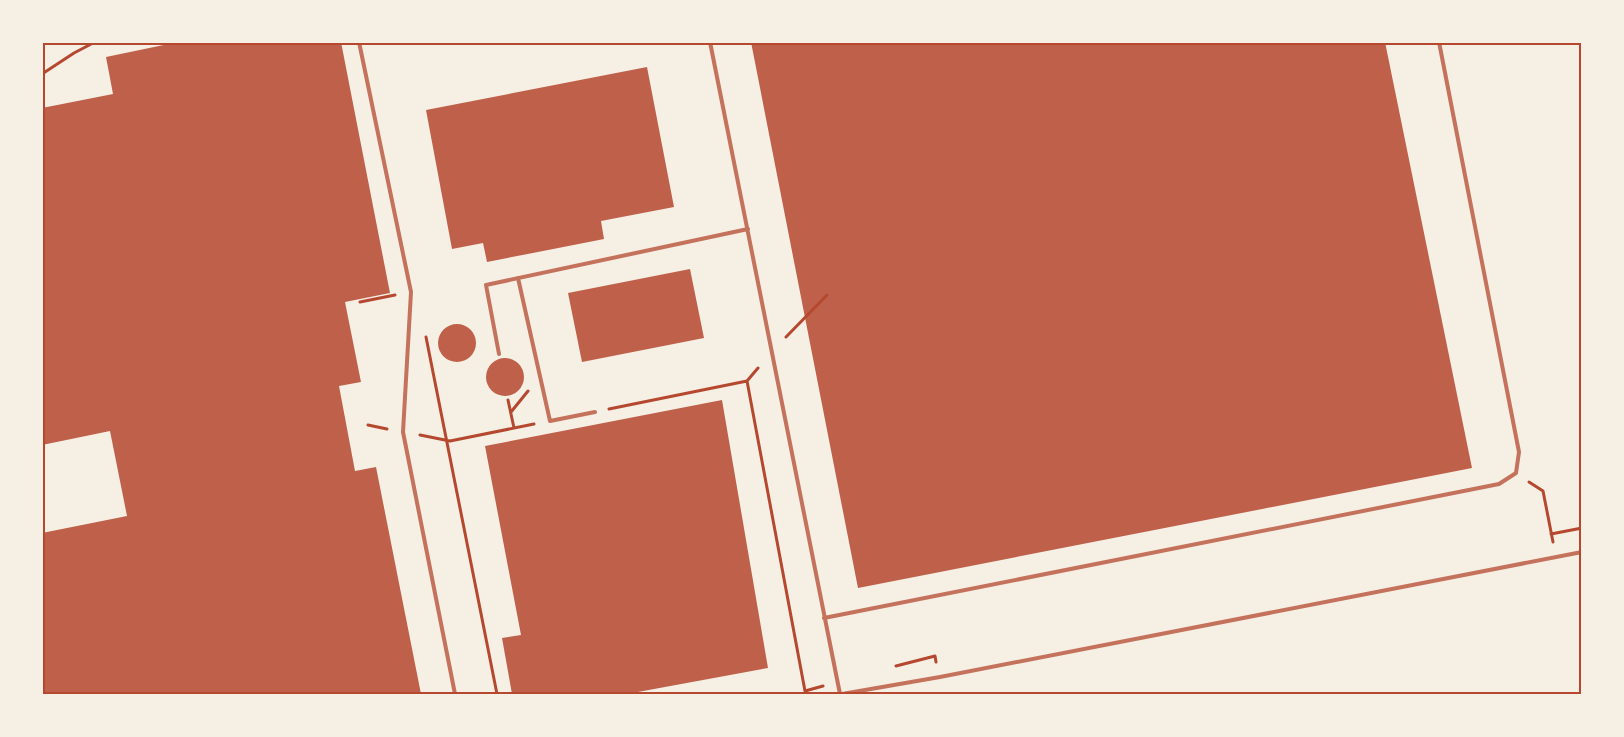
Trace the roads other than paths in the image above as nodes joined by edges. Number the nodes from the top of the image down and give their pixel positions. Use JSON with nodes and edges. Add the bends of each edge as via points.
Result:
{"nodes":[{"id":1,"x":359,"y":42,"type":"edge"},
{"id":2,"x":710,"y":42,"type":"edge"},
{"id":3,"x":1439,"y":42,"type":"edge"},
{"id":4,"x":748,"y":229,"type":"junction"},
{"id":5,"x":518,"y":278,"type":"junction"},
{"id":6,"x":499,"y":354,"type":"dead end"},
{"id":7,"x":595,"y":412,"type":"road end"},
{"id":8,"x":1582,"y":552,"type":"edge"},
{"id":9,"x":824,"y":618,"type":"junction"},
{"id":10,"x":455,"y":694,"type":"edge"},
{"id":11,"x":841,"y":694,"type":"edge"}],
"edges":[{"from":1,"to":10,"type":"lane","via":[[411,292],[403,432]]},
{"from":2,"to":4,"type":"lane"},
{"from":3,"to":9,"type":"lane","via":[[1519,452],[1516,473],[1499,484]]},
{"from":4,"to":5,"type":"lane"},
{"from":4,"to":9,"type":"lane"},
{"from":5,"to":6,"type":"lane","via":[[486,285]]},
{"from":5,"to":7,"type":"lane","via":[[550,421]]},
{"from":8,"to":11,"type":"lane","via":[[940,678]]},
{"from":9,"to":11,"type":"lane"}]}
